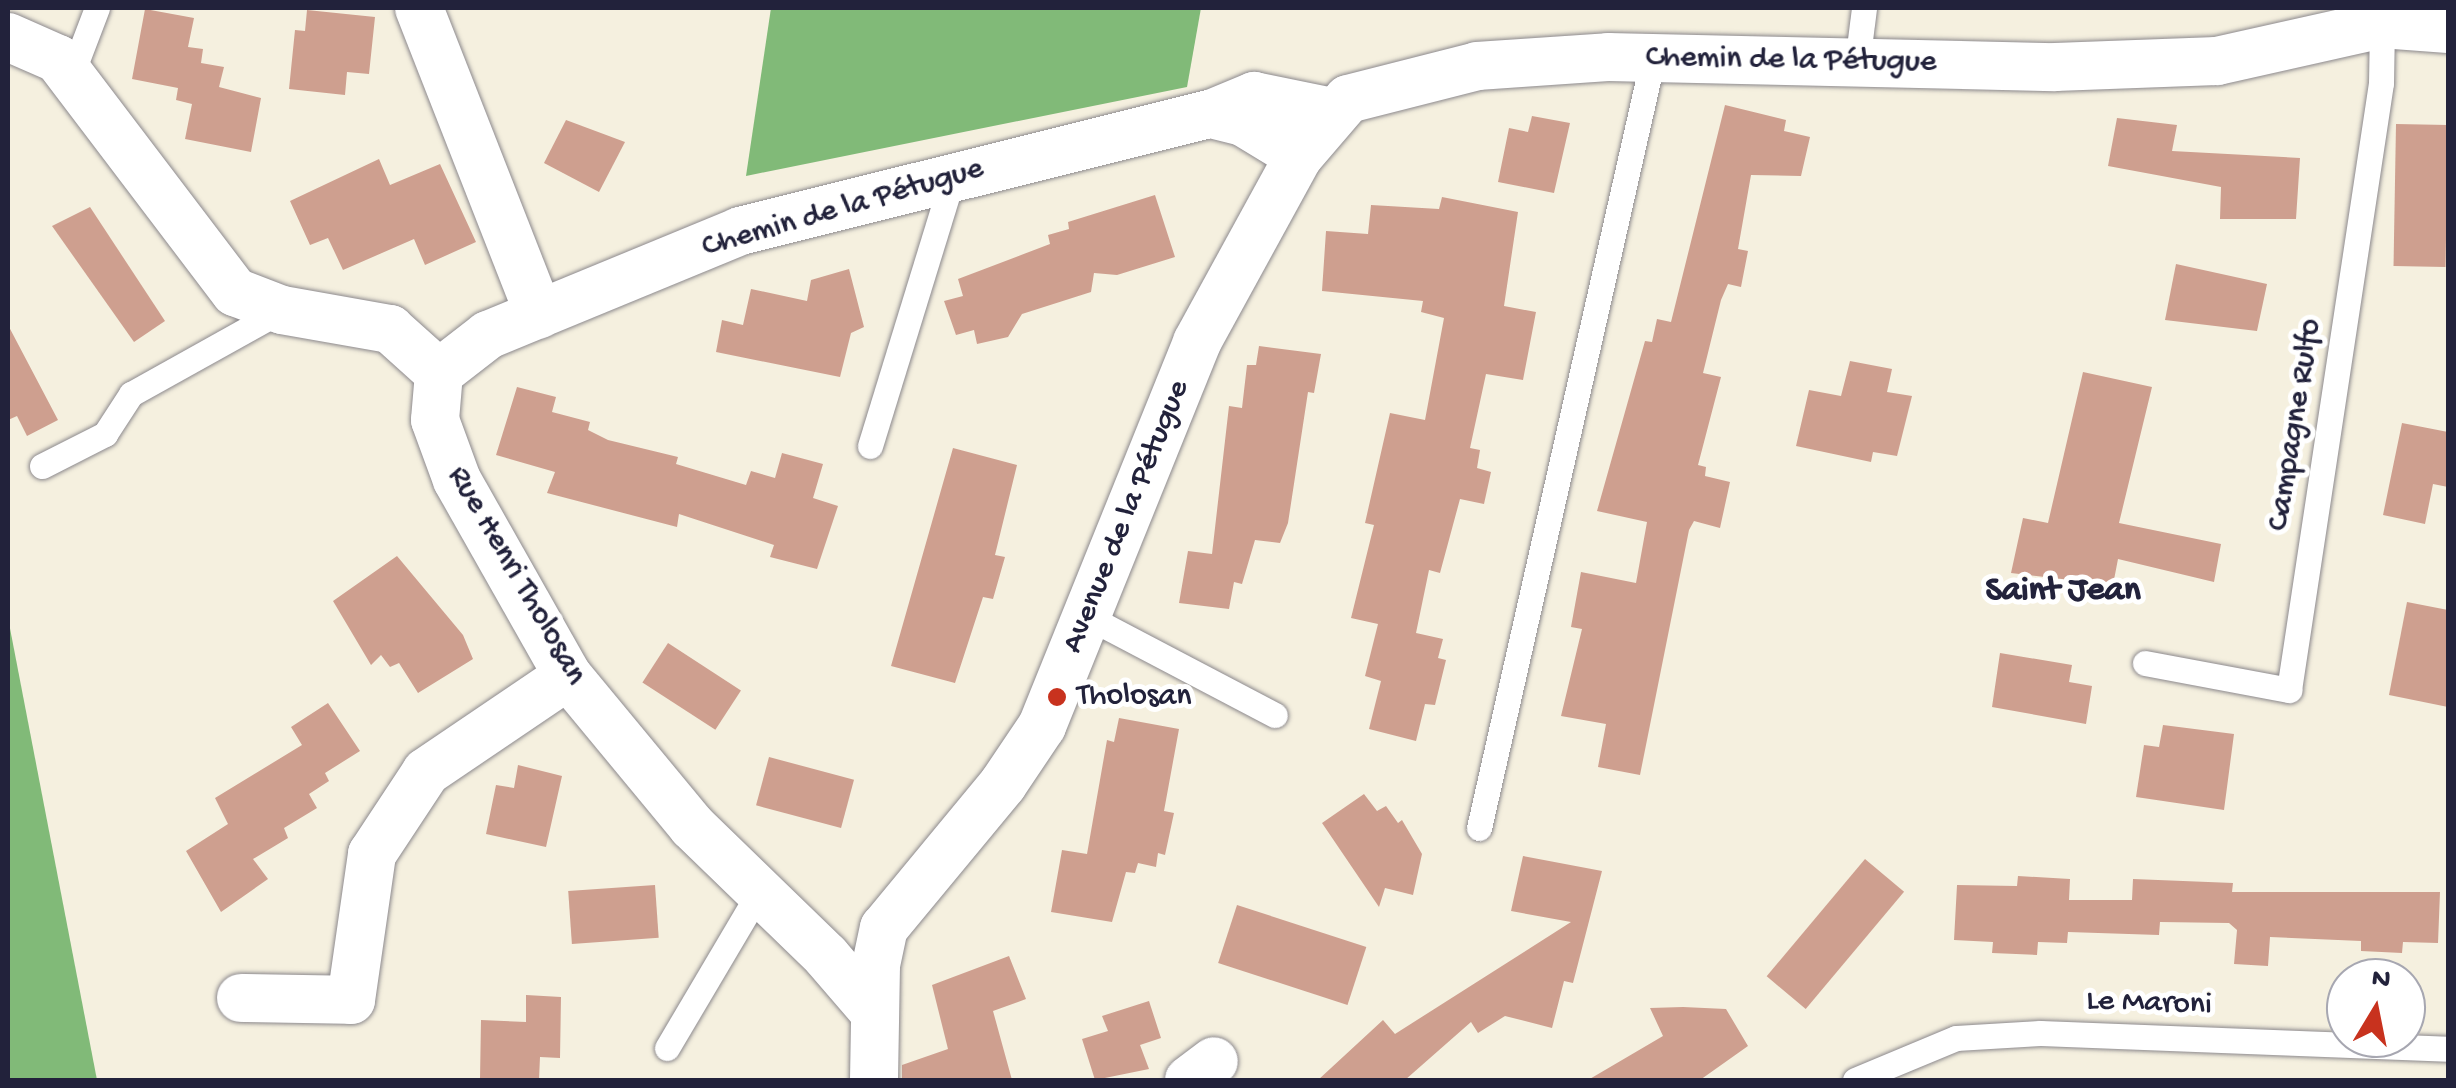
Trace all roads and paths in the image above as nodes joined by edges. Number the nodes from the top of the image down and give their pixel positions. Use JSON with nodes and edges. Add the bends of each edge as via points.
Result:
{"nodes":[{"id":1,"x":97,"y":8,"type":"edge"},
{"id":2,"x":419,"y":8,"type":"edge"},
{"id":3,"x":1864,"y":8,"type":"edge"},
{"id":4,"x":2382,"y":16,"type":"edge"},
{"id":5,"x":2448,"y":29,"type":"edge"},
{"id":6,"x":8,"y":37,"type":"edge"},
{"id":7,"x":1653,"y":58,"type":"junction"},
{"id":8,"x":1857,"y":63,"type":"junction"},
{"id":9,"x":71,"y":76,"type":"junction"},
{"id":10,"x":1332,"y":112,"type":"junction"},
{"id":11,"x":1211,"y":114,"type":"junction"},
{"id":12,"x":1300,"y":156,"type":"junction"},
{"id":13,"x":953,"y":176,"type":"junction"},
{"id":14,"x":282,"y":310,"type":"junction"},
{"id":15,"x":539,"y":314,"type":"junction"},
{"id":16,"x":439,"y":373,"type":"junction"},
{"id":17,"x":870,"y":446,"type":"dead end"},
{"id":18,"x":42,"y":466,"type":"dead end"},
{"id":19,"x":1088,"y":617,"type":"junction"},
{"id":20,"x":2145,"y":663,"type":"dead end"},
{"id":21,"x":568,"y":676,"type":"junction"},
{"id":22,"x":1276,"y":715,"type":"dead end"},
{"id":23,"x":1479,"y":828,"type":"dead end"},
{"id":24,"x":771,"y":905,"type":"junction"},
{"id":25,"x":882,"y":939,"type":"junction"},
{"id":26,"x":826,"y":956,"type":"junction"},
{"id":27,"x":241,"y":998,"type":"dead end"},
{"id":28,"x":874,"y":1013,"type":"junction"},
{"id":29,"x":666,"y":1048,"type":"dead end"},
{"id":30,"x":2448,"y":1049,"type":"edge"},
{"id":31,"x":874,"y":1080,"type":"edge"},
{"id":32,"x":1855,"y":1080,"type":"edge"}],
"edges":[{"from":1,"to":9,"type":"lane"},
{"from":2,"to":15,"type":"street"},
{"from":3,"to":8,"type":"lane"},
{"from":4,"to":5,"type":"street","name":"Chemin de la Pétugue"},
{"from":4,"to":8,"type":"street","name":"Chemin de la Pétugue","via":[[2217,61],[2055,68]]},
{"from":4,"to":20,"type":"lane","name":"Campagne Rulfo","via":[[2382,83],[2289,690]]},
{"from":6,"to":9,"type":"street","via":[[58,59]]},
{"from":7,"to":8,"type":"street","name":"Chemin de la Pétugue"},
{"from":7,"to":10,"type":"street","name":"Chemin de la Pétugue","via":[[1478,66],[1393,82],[1348,98]]},
{"from":7,"to":23,"type":"lane"},
{"from":9,"to":14,"type":"street","via":[[235,292]]},
{"from":10,"to":11,"type":"street","name":"Chemin de la Pétugue","via":[[1254,96]]},
{"from":10,"to":12,"type":"street","name":"Avenue de la Pétugue"},
{"from":11,"to":12,"type":"street","via":[[1243,122]]},
{"from":11,"to":13,"type":"street","name":"Chemin de la Pétugue"},
{"from":12,"to":19,"type":"street","name":"Avenue de la Pétugue","via":[[1196,342]]},
{"from":13,"to":15,"type":"street","name":"Chemin de la Pétugue","via":[[740,231]]},
{"from":13,"to":17,"type":"lane"},
{"from":14,"to":16,"type":"street","via":[[390,330]]},
{"from":14,"to":18,"type":"lane","via":[[131,394],[105,434]]},
{"from":15,"to":16,"type":"street","name":"Chemin de la Pétugue","via":[[488,335]]},
{"from":16,"to":21,"type":"street","name":"Rue Henri Tholosan","via":[[435,420],[457,480]]},
{"from":19,"to":22,"type":"lane"},
{"from":19,"to":25,"type":"street","name":"Avenue de la Pétugue","via":[[1042,726]]},
{"from":21,"to":24,"type":"street","name":"Rue Henri Tholosan"},
{"from":21,"to":27,"type":"street","via":[[426,772],[372,854],[351,1000]]},
{"from":24,"to":25,"type":"street"},
{"from":24,"to":26,"type":"street","name":"Rue Henri Tholosan"},
{"from":24,"to":29,"type":"lane"},
{"from":25,"to":26,"type":"street"},
{"from":25,"to":28,"type":"street"},
{"from":26,"to":28,"type":"street","name":"Rue Henri Tholosan"},
{"from":28,"to":31,"type":"street"},
{"from":30,"to":32,"type":"lane","name":"Le Maroni","via":[[2040,1033],[1956,1038]]}]}
